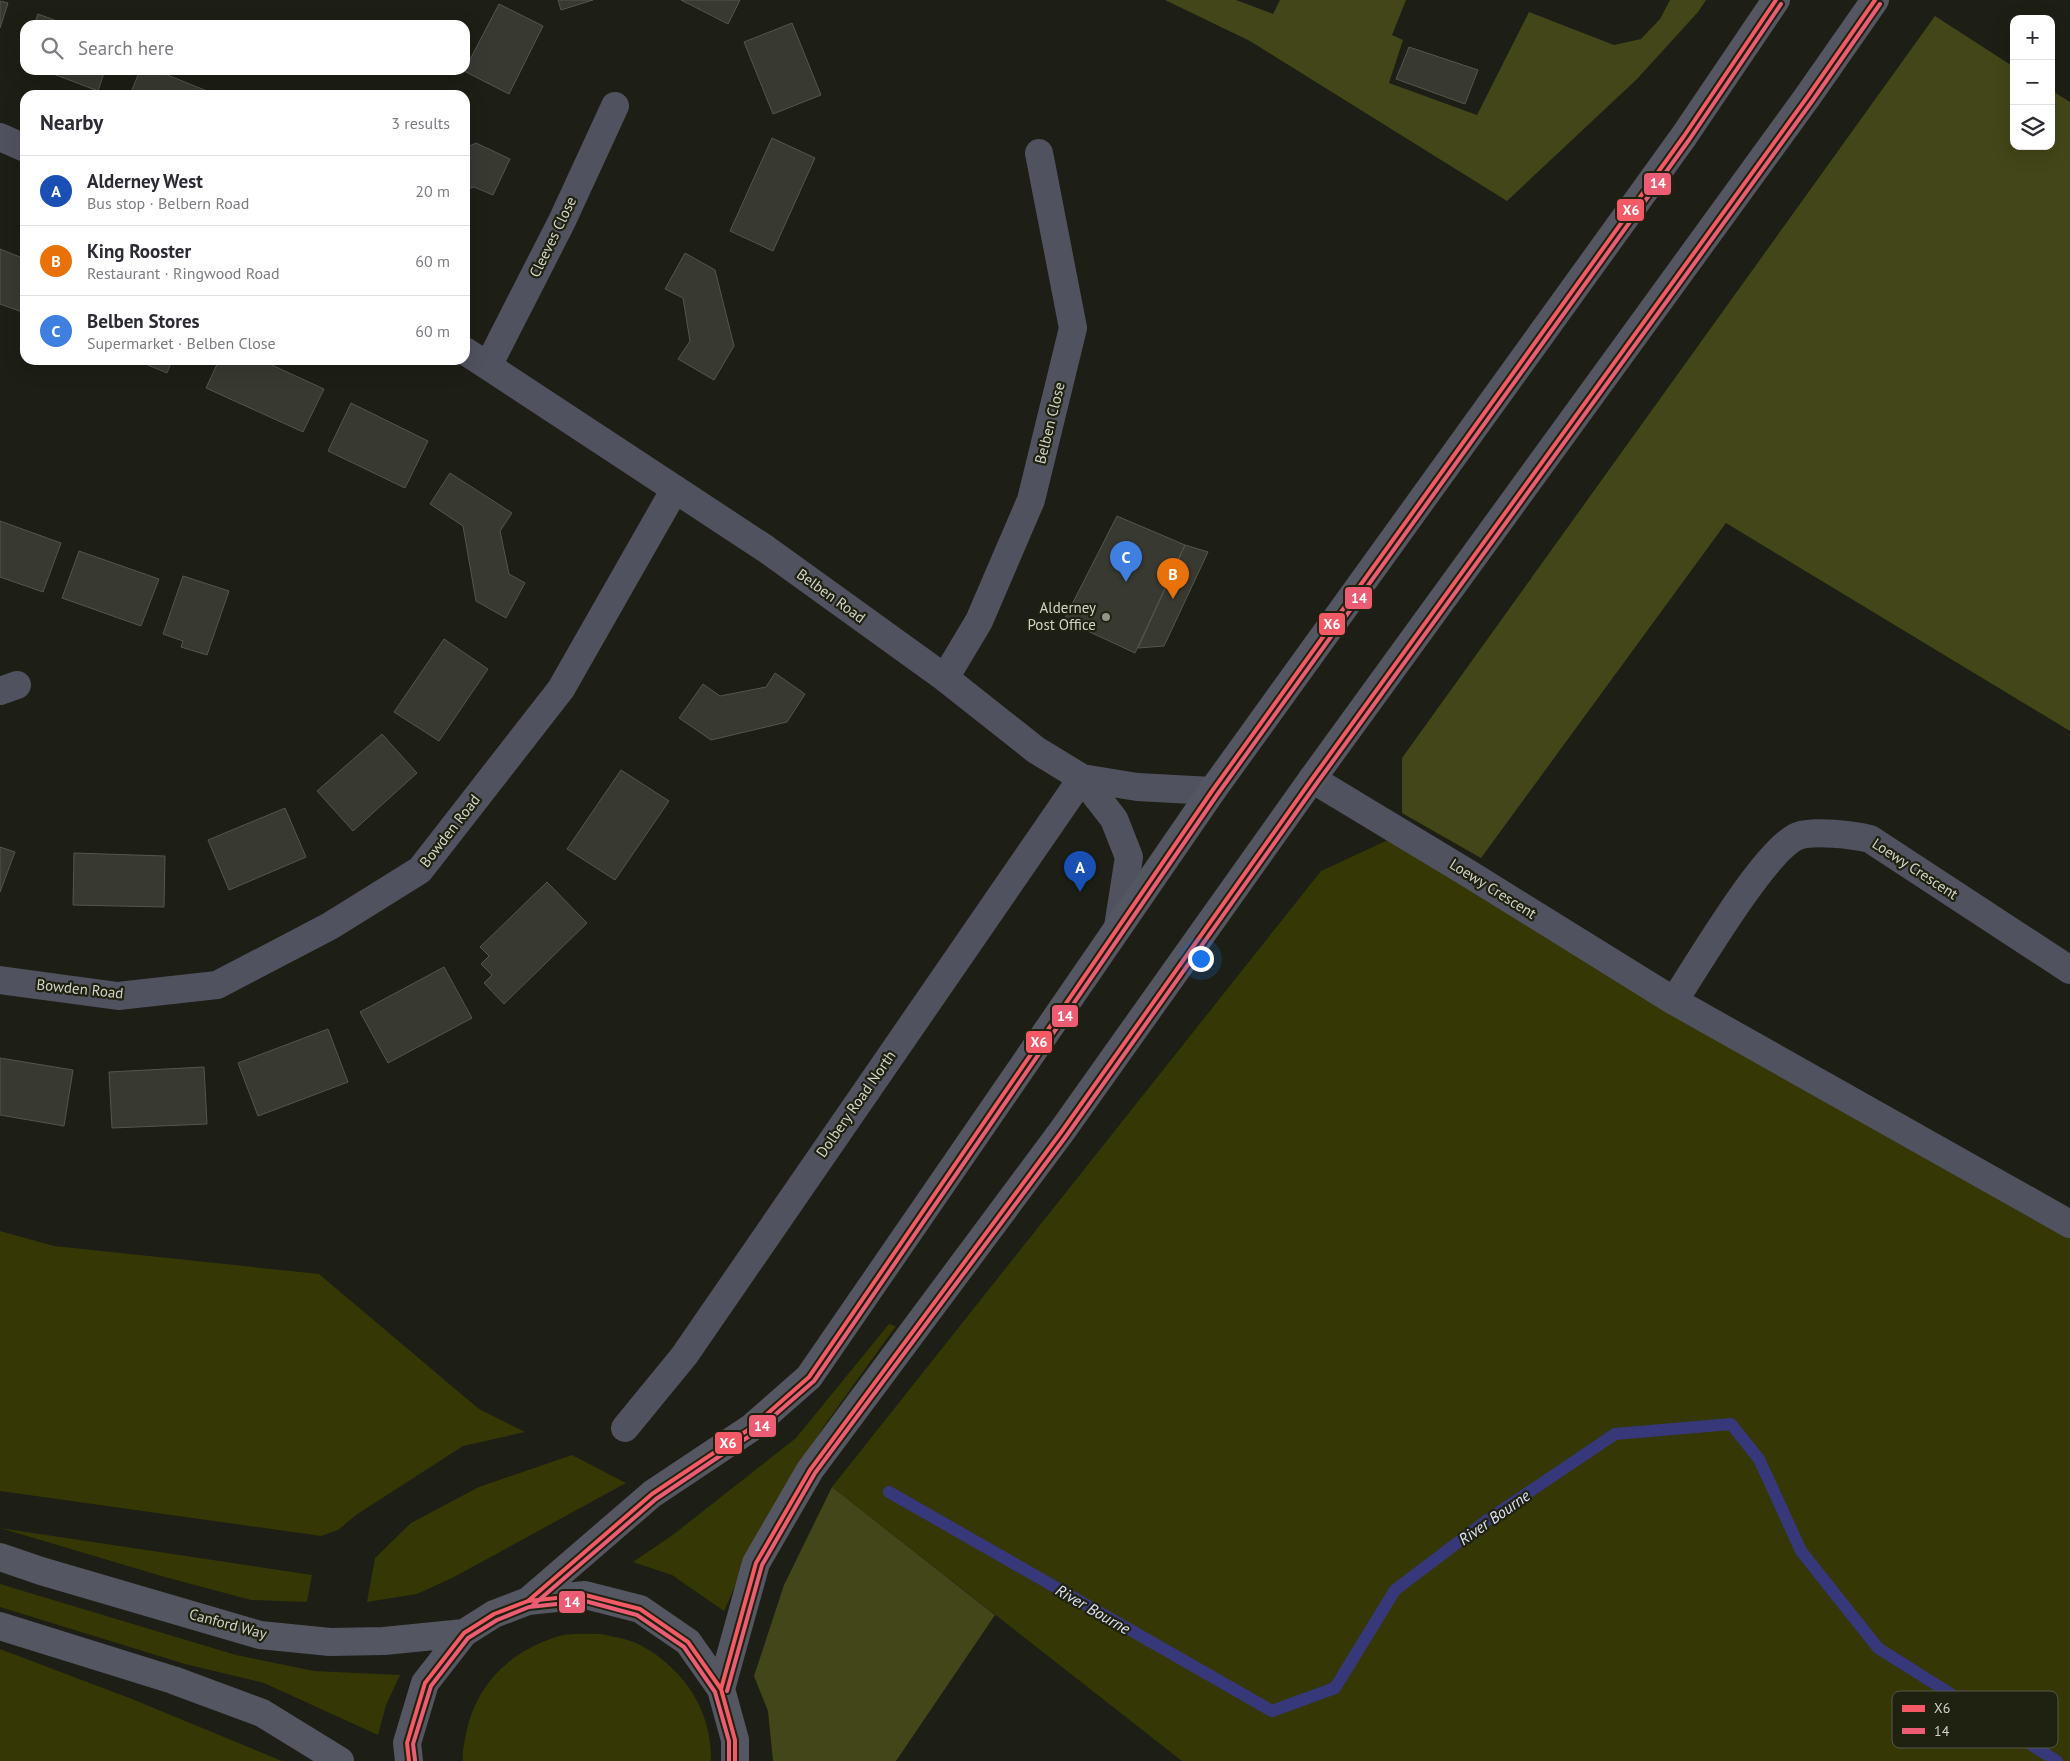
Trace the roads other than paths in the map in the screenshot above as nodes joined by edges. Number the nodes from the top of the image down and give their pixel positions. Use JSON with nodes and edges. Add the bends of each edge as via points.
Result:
{"nodes":[{"id":1,"x":1776,"y":0,"type":"edge"},
{"id":2,"x":1875,"y":0,"type":"edge"},
{"id":3,"x":616,"y":106,"type":"dead end"},
{"id":4,"x":0,"y":136,"type":"edge"},
{"id":5,"x":20,"y":146,"type":"edge"},
{"id":6,"x":1038,"y":152,"type":"dead end"},
{"id":7,"x":470,"y":354,"type":"edge"},
{"id":8,"x":488,"y":366,"type":"junction"},
{"id":9,"x":675,"y":489,"type":"junction"},
{"id":10,"x":945,"y":678,"type":"junction"},
{"id":11,"x":1082,"y":778,"type":"junction"},
{"id":12,"x":1312,"y":779,"type":"junction"},
{"id":13,"x":1212,"y":792,"type":"junction"},
{"id":14,"x":1118,"y":927,"type":"junction"},
{"id":15,"x":2070,"y":970,"type":"edge"},
{"id":16,"x":0,"y":980,"type":"edge"},
{"id":17,"x":1674,"y":1001,"type":"junction"},
{"id":18,"x":2070,"y":1224,"type":"edge"},
{"id":19,"x":625,"y":1428,"type":"dead end"},
{"id":20,"x":0,"y":1557,"type":"edge"},
{"id":21,"x":528,"y":1600,"type":"junction"},
{"id":22,"x":0,"y":1626,"type":"edge"},
{"id":23,"x":464,"y":1634,"type":"junction"},
{"id":24,"x":721,"y":1689,"type":"junction"},
{"id":25,"x":340,"y":1761,"type":"edge"},
{"id":26,"x":409,"y":1761,"type":"edge"},
{"id":27,"x":735,"y":1761,"type":"edge"}],
"edges":[{"from":1,"to":13,"type":"highway","via":[[1684,136]]},
{"from":2,"to":12,"type":"highway"},
{"from":3,"to":8,"type":"street","name":"Cleeves Close"},
{"from":4,"to":5,"type":"street"},
{"from":6,"to":10,"type":"street","name":"Belben Close","via":[[1073,328],[1032,500],[979,621]]},
{"from":7,"to":8,"type":"street","name":"Belben Road"},
{"from":8,"to":9,"type":"street","name":"Belben Road"},
{"from":9,"to":10,"type":"street","name":"Belben Road","via":[[766,549]]},
{"from":9,"to":16,"type":"street","name":"Bowden Road","via":[[561,689],[420,870],[330,926],[216,984],[118,996]]},
{"from":10,"to":11,"type":"street","name":"Belben Road","via":[[1036,750]]},
{"from":11,"to":13,"type":"street","name":"Belben Road","via":[[1137,787]]},
{"from":11,"to":14,"type":"street","via":[[1114,819],[1130,857]]},
{"from":11,"to":19,"type":"street","name":"Dolbery Road North","via":[[684,1356]]},
{"from":12,"to":17,"type":"street","name":"Loewy Crescent"},
{"from":12,"to":24,"type":"highway","via":[[1062,1131],[810,1470],[756,1562]]},
{"from":13,"to":14,"type":"highway"},
{"from":14,"to":21,"type":"highway","via":[[808,1377],[751,1428],[652,1494]]},
{"from":15,"to":17,"type":"street","name":"Loewy Crescent","via":[[1870,839],[1853,835],[1798,836],[1775,854],[1750,885]]},
{"from":17,"to":18,"type":"street","name":"Loewy Crescent"},
{"from":20,"to":23,"type":"highway","name":"Canford Way","via":[[260,1635],[330,1642]]},
{"from":21,"to":23,"type":"highway","via":[[494,1614]]},
{"from":21,"to":24,"type":"highway","via":[[585,1595],[640,1609],[688,1642]]},
{"from":22,"to":25,"type":"highway","via":[[173,1680],[262,1713]]},
{"from":23,"to":26,"type":"highway","via":[[425,1683],[407,1743]]},
{"from":24,"to":27,"type":"highway","via":[[736,1740]]}]}
